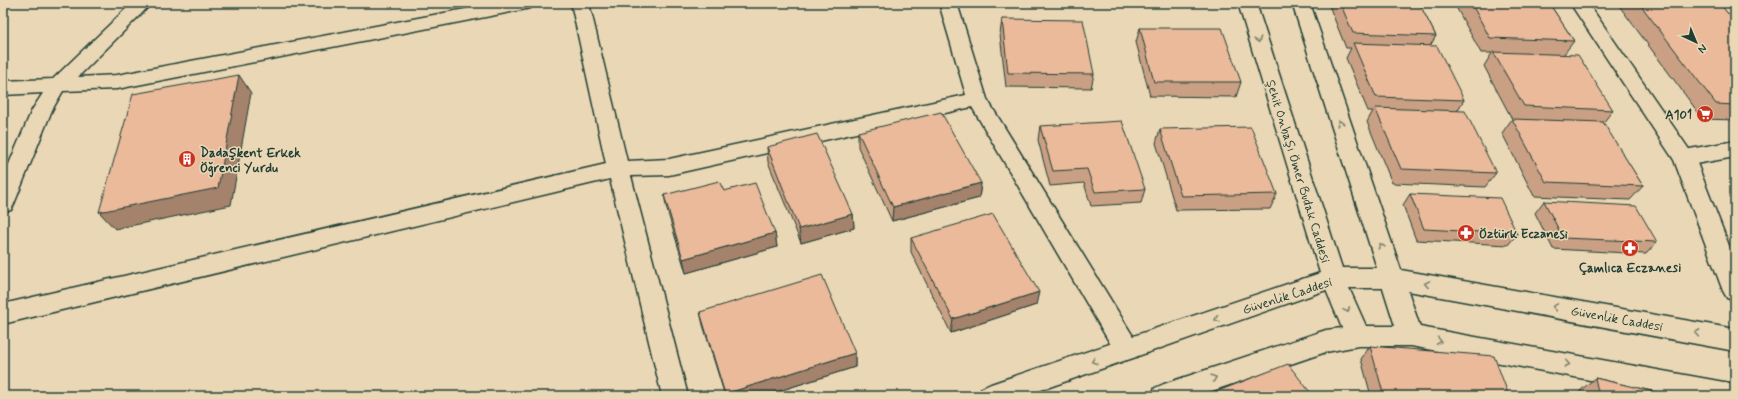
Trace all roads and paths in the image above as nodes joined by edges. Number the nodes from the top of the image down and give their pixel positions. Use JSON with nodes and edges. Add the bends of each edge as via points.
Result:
{"nodes":[{"id":1,"x":143,"y":3,"type":"edge"},
{"id":2,"x":526,"y":3,"type":"edge"},
{"id":3,"x":580,"y":3,"type":"edge"},
{"id":4,"x":948,"y":3,"type":"edge"},
{"id":5,"x":1246,"y":3,"type":"edge"},
{"id":6,"x":1301,"y":3,"type":"edge"},
{"id":7,"x":1579,"y":3,"type":"edge"},
{"id":8,"x":56,"y":87,"type":"junction"},
{"id":9,"x":3,"y":88,"type":"edge"},
{"id":10,"x":977,"y":99,"type":"junction"},
{"id":11,"x":1735,"y":149,"type":"edge"},
{"id":12,"x":1684,"y":158,"type":"junction"},
{"id":13,"x":618,"y":169,"type":"junction"},
{"id":14,"x":3,"y":204,"type":"edge"},
{"id":15,"x":1333,"y":278,"type":"junction"},
{"id":16,"x":1391,"y":278,"type":"junction"},
{"id":17,"x":1735,"y":291,"type":"edge"},
{"id":18,"x":3,"y":314,"type":"edge"},
{"id":19,"x":1358,"y":336,"type":"junction"},
{"id":20,"x":1411,"y":336,"type":"junction"},
{"id":21,"x":1735,"y":340,"type":"edge"},
{"id":22,"x":1127,"y":350,"type":"junction"},
{"id":23,"x":675,"y":396,"type":"edge"},
{"id":24,"x":992,"y":396,"type":"edge"},
{"id":25,"x":1164,"y":396,"type":"edge"},
{"id":26,"x":1735,"y":396,"type":"edge"}],
"edges":[{"from":1,"to":8,"type":"street"},
{"from":2,"to":8,"type":"street","via":[[117,82]]},
{"from":3,"to":13,"type":"street"},
{"from":4,"to":10,"type":"street"},
{"from":5,"to":15,"type":"street","name":"Şehit Onbaşı Ömer Budak Caddesi","one_way":true},
{"from":16,"to":6,"type":"street","one_way":true},
{"from":7,"to":12,"type":"street"},
{"from":8,"to":9,"type":"street"},
{"from":8,"to":14,"type":"street","via":[[42,110]]},
{"from":10,"to":13,"type":"street","via":[[670,167]]},
{"from":10,"to":22,"type":"street"},
{"from":11,"to":12,"type":"street"},
{"from":12,"to":17,"type":"street"},
{"from":13,"to":18,"type":"street"},
{"from":13,"to":23,"type":"street"},
{"from":15,"to":16,"type":"street","name":"Güvenlik Caddesi"},
{"from":15,"to":19,"type":"street","name":"Şehit Onbaşı Ömer Budak Caddesi","one_way":true},
{"from":15,"to":22,"type":"street","name":"Güvenlik Caddesi","one_way":true},
{"from":16,"to":20,"type":"street"},
{"from":21,"to":16,"type":"street","name":"Güvenlik Caddesi","one_way":true},
{"from":19,"to":20,"type":"street"},
{"from":25,"to":19,"type":"street","one_way":true,"via":[[1294,350]]},
{"from":20,"to":26,"type":"street","one_way":true},
{"from":22,"to":24,"type":"street","name":"Güvenlik Caddesi","one_way":true}]}
